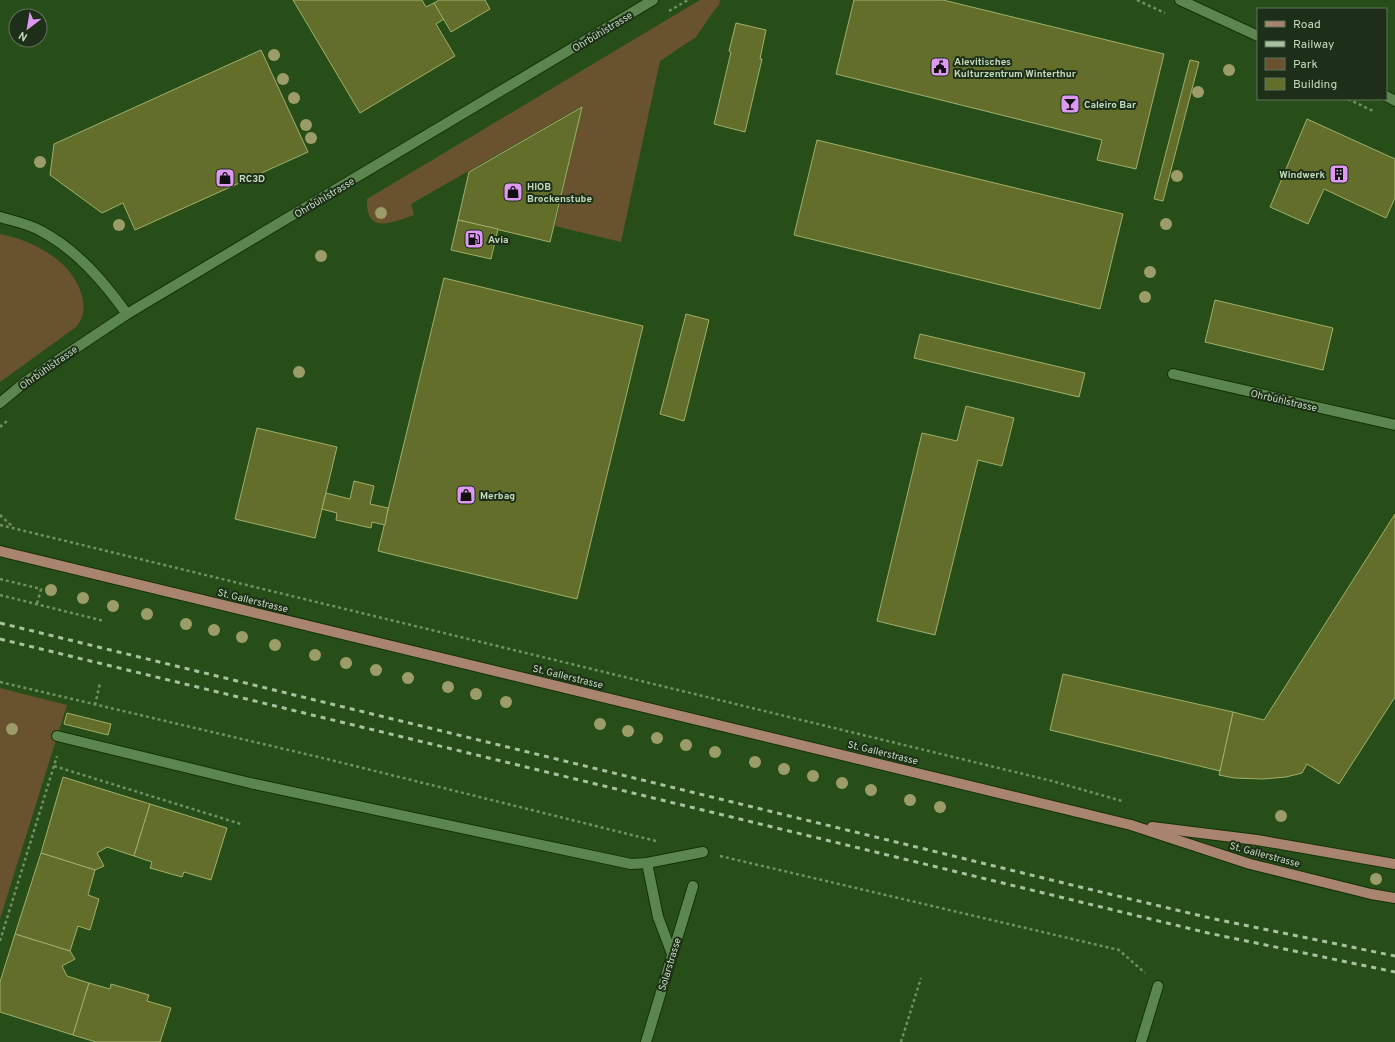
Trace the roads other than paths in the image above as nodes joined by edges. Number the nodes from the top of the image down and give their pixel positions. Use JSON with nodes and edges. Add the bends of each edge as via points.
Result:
{"nodes":[{"id":1,"x":654,"y":0,"type":"edge"},
{"id":2,"x":1180,"y":0,"type":"edge"},
{"id":3,"x":1257,"y":36,"type":"edge"},
{"id":4,"x":0,"y":217,"type":"edge"},
{"id":5,"x":127,"y":314,"type":"junction"},
{"id":6,"x":1173,"y":374,"type":"dead end"},
{"id":7,"x":0,"y":403,"type":"edge"},
{"id":8,"x":1395,"y":425,"type":"edge"},
{"id":9,"x":0,"y":551,"type":"edge"},
{"id":10,"x":60,"y":737,"type":"road end"},
{"id":11,"x":1131,"y":825,"type":"junction"},
{"id":12,"x":703,"y":852,"type":"road end"},
{"id":13,"x":647,"y":863,"type":"junction"},
{"id":14,"x":1395,"y":864,"type":"edge"},
{"id":15,"x":693,"y":886,"type":"dead end"},
{"id":16,"x":1395,"y":898,"type":"edge"},
{"id":17,"x":672,"y":954,"type":"junction"},
{"id":18,"x":1158,"y":986,"type":"road end"},
{"id":19,"x":646,"y":1042,"type":"edge"},
{"id":20,"x":1141,"y":1042,"type":"edge"}],
"edges":[{"from":1,"to":5,"type":"street","name":"Ohrbühlstrasse"},
{"from":2,"to":3,"type":"street"},
{"from":4,"to":5,"type":"street","via":[[40,231],[75,254],[98,277]]},
{"from":5,"to":7,"type":"street","name":"Ohrbühlstrasse","via":[[25,382]]},
{"from":6,"to":8,"type":"street","name":"Ohrbühlstrasse"},
{"from":9,"to":11,"type":"main road","name":"St. Gallerstrasse"},
{"from":10,"to":13,"type":"street","via":[[383,812],[631,864]]},
{"from":11,"to":14,"type":"main road","name":"St. Gallerstrasse","via":[[1257,840]]},
{"from":11,"to":16,"type":"main road","name":"St. Gallerstrasse","via":[[1250,864]]},
{"from":12,"to":13,"type":"street"},
{"from":13,"to":17,"type":"street","via":[[658,917]]},
{"from":15,"to":17,"type":"street","name":"Solarstrasse"},
{"from":17,"to":19,"type":"street","name":"Solarstrasse"},
{"from":18,"to":20,"type":"street"}]}
